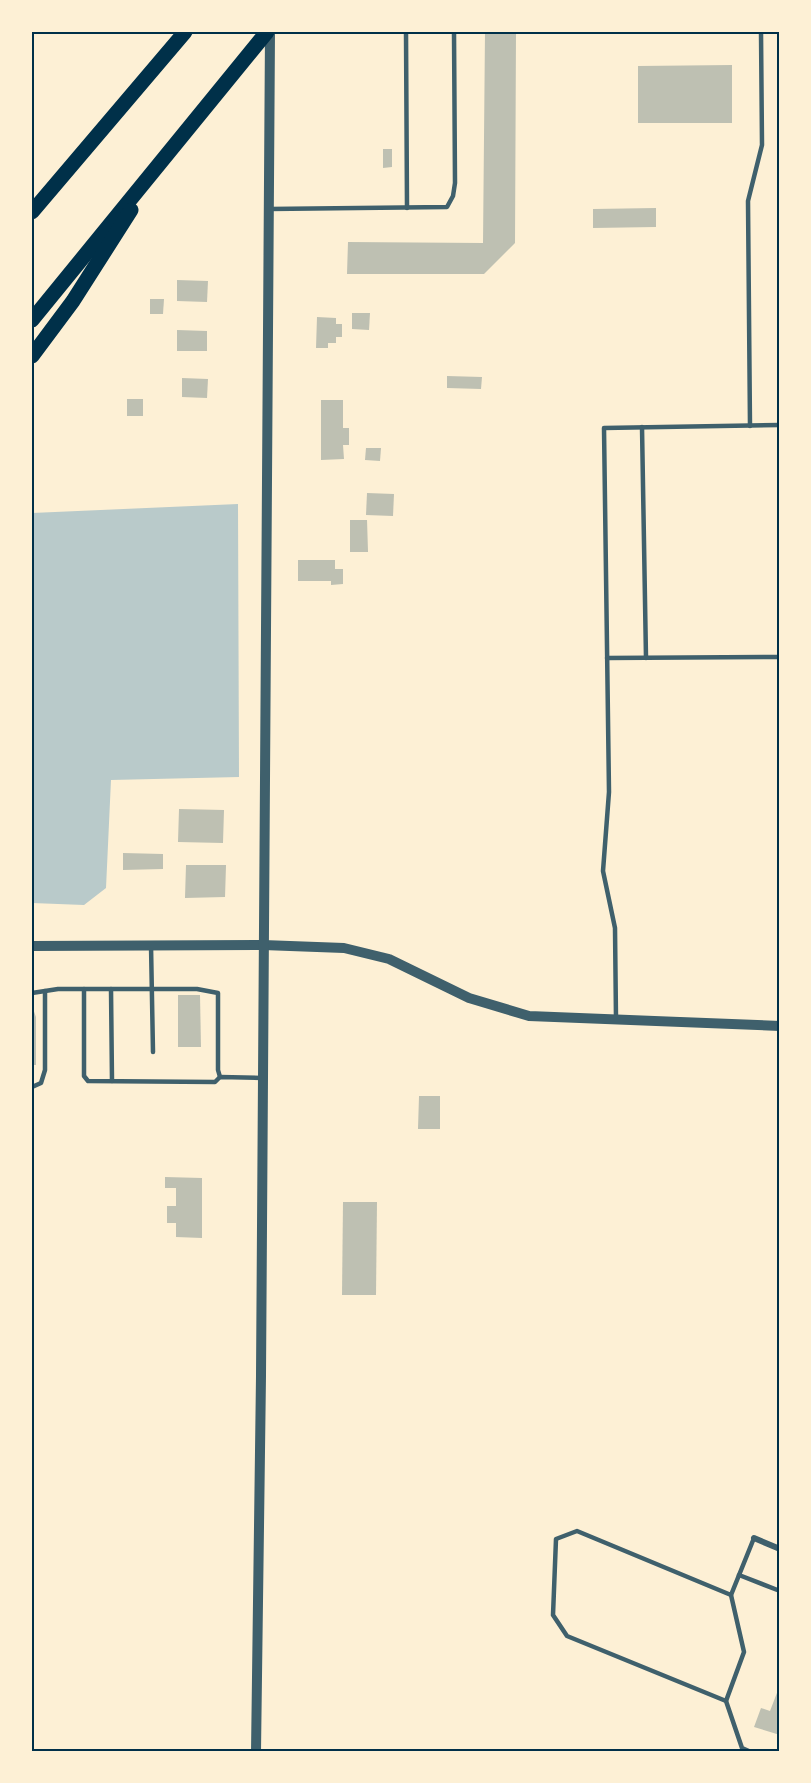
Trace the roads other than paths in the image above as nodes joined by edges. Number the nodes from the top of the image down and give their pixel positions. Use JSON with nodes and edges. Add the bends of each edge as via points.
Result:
{"nodes":[{"id":1,"x":185,"y":32,"type":"edge"},
{"id":2,"x":268,"y":32,"type":"edge"},
{"id":3,"x":406,"y":32,"type":"edge"},
{"id":4,"x":454,"y":32,"type":"edge"},
{"id":5,"x":761,"y":32,"type":"edge"},
{"id":6,"x":168,"y":152,"type":"junction"},
{"id":7,"x":407,"y":208,"type":"junction"},
{"id":8,"x":269,"y":209,"type":"junction"},
{"id":9,"x":32,"y":212,"type":"edge"},
{"id":10,"x":32,"y":320,"type":"edge"},
{"id":11,"x":32,"y":356,"type":"edge"},
{"id":12,"x":780,"y":425,"type":"edge"},
{"id":13,"x":750,"y":426,"type":"junction"},
{"id":14,"x":642,"y":427,"type":"junction"},
{"id":15,"x":780,"y":657,"type":"edge"},
{"id":16,"x":607,"y":658,"type":"junction"},
{"id":17,"x":646,"y":658,"type":"junction"},
{"id":18,"x":151,"y":945,"type":"junction"},
{"id":19,"x":263,"y":945,"type":"junction"},
{"id":20,"x":32,"y":946,"type":"edge"},
{"id":21,"x":84,"y":989,"type":"junction"},
{"id":22,"x":111,"y":989,"type":"junction"},
{"id":23,"x":153,"y":989,"type":"junction"},
{"id":24,"x":45,"y":991,"type":"junction"},
{"id":25,"x":32,"y":993,"type":"edge"},
{"id":26,"x":616,"y":1021,"type":"junction"},
{"id":27,"x":780,"y":1026,"type":"edge"},
{"id":28,"x":153,"y":1052,"type":"dead end"},
{"id":29,"x":220,"y":1077,"type":"junction"},
{"id":30,"x":262,"y":1078,"type":"junction"},
{"id":31,"x":112,"y":1081,"type":"junction"},
{"id":32,"x":32,"y":1087,"type":"edge"},
{"id":33,"x":754,"y":1538,"type":"joint"},
{"id":34,"x":780,"y":1549,"type":"edge"},
{"id":35,"x":739,"y":1575,"type":"junction"},
{"id":36,"x":780,"y":1591,"type":"edge"},
{"id":37,"x":731,"y":1595,"type":"junction"},
{"id":38,"x":726,"y":1701,"type":"junction"},
{"id":39,"x":256,"y":1752,"type":"edge"},
{"id":40,"x":751,"y":1752,"type":"edge"}],
"edges":[{"from":1,"to":9,"type":"highway"},
{"from":2,"to":6,"type":"highway"},
{"from":2,"to":8,"type":"street"},
{"from":3,"to":7,"type":"lane"},
{"from":4,"to":7,"type":"lane","via":[[453,196],[442,208]]},
{"from":5,"to":13,"type":"lane","via":[[762,145],[748,201]]},
{"from":6,"to":10,"type":"highway"},
{"from":6,"to":11,"type":"highway","via":[[73,301]]},
{"from":7,"to":8,"type":"lane"},
{"from":8,"to":19,"type":"street"},
{"from":12,"to":13,"type":"lane"},
{"from":13,"to":14,"type":"lane"},
{"from":14,"to":16,"type":"lane","via":[[604,428]]},
{"from":14,"to":17,"type":"lane"},
{"from":15,"to":17,"type":"lane"},
{"from":16,"to":17,"type":"lane"},
{"from":16,"to":26,"type":"lane","via":[[609,792],[603,871],[615,928]]},
{"from":18,"to":19,"type":"street"},
{"from":18,"to":20,"type":"street"},
{"from":18,"to":23,"type":"lane"},
{"from":19,"to":26,"type":"street","via":[[311,945],[367,952],[509,1011],[567,1020]]},
{"from":19,"to":30,"type":"street"},
{"from":21,"to":22,"type":"lane"},
{"from":21,"to":24,"type":"lane"},
{"from":21,"to":31,"type":"lane","via":[[84,1076],[88,1081]]},
{"from":22,"to":23,"type":"lane"},
{"from":22,"to":31,"type":"lane"},
{"from":23,"to":28,"type":"lane"},
{"from":23,"to":29,"type":"lane","via":[[218,993]]},
{"from":24,"to":25,"type":"lane"},
{"from":24,"to":32,"type":"lane","via":[[45,1070],[41,1083]]},
{"from":26,"to":27,"type":"street"},
{"from":29,"to":30,"type":"lane"},
{"from":29,"to":31,"type":"lane","via":[[215,1083]]},
{"from":30,"to":39,"type":"street"},
{"from":33,"to":34,"type":"street"},
{"from":33,"to":35,"type":"lane"},
{"from":35,"to":36,"type":"lane"},
{"from":35,"to":37,"type":"lane"},
{"from":37,"to":38,"type":"lane","via":[[744,1652]]},
{"from":37,"to":38,"type":"lane","via":[[577,1531],[556,1539],[553,1615],[567,1636]]},
{"from":38,"to":40,"type":"lane","via":[[742,1748]]}]}
